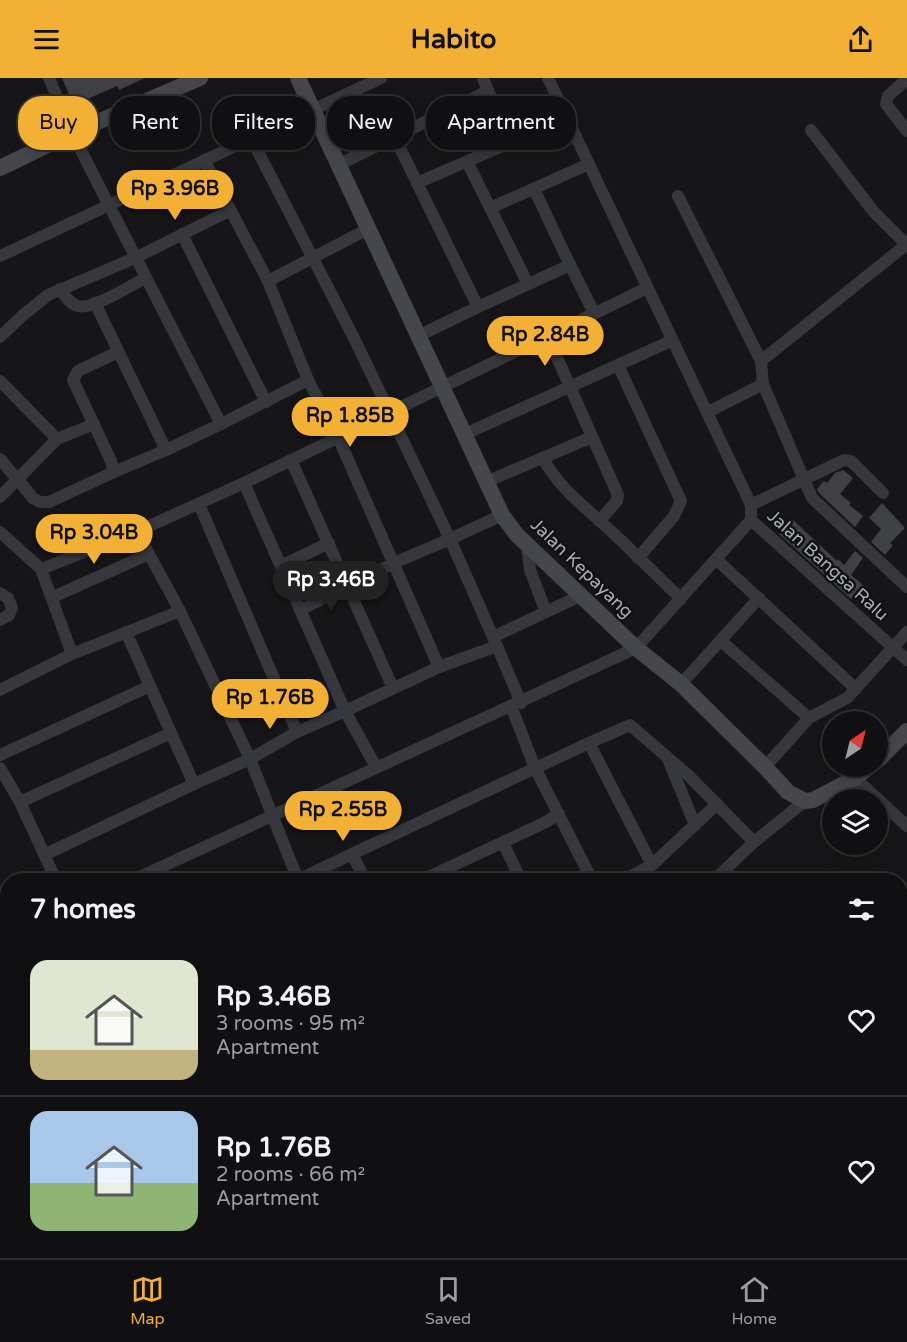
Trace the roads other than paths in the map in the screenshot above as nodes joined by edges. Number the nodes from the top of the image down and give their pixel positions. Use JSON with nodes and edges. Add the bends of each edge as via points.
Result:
{"nodes":[{"id":1,"x":50,"y":78,"type":"edge"},
{"id":2,"x":171,"y":78,"type":"edge"},
{"id":3,"x":200,"y":78,"type":"edge"},
{"id":4,"x":298,"y":78,"type":"edge"},
{"id":5,"x":381,"y":78,"type":"edge"},
{"id":6,"x":483,"y":78,"type":"edge"},
{"id":7,"x":548,"y":78,"type":"edge"},
{"id":8,"x":907,"y":79,"type":"edge"},
{"id":9,"x":488,"y":91,"type":"junction"},
{"id":10,"x":57,"y":96,"type":"edge"},
{"id":11,"x":306,"y":96,"type":"edge"},
{"id":12,"x":490,"y":96,"type":"edge"},
{"id":13,"x":557,"y":96,"type":"edge"},
{"id":14,"x":315,"y":109,"type":"edge"},
{"id":15,"x":98,"y":114,"type":"edge"},
{"id":16,"x":315,"y":116,"type":"edge"},
{"id":17,"x":98,"y":117,"type":"edge"},
{"id":18,"x":414,"y":128,"type":"edge"},
{"id":19,"x":811,"y":130,"type":"dead end"},
{"id":20,"x":907,"y":131,"type":"edge"},
{"id":21,"x":576,"y":137,"type":"edge"},
{"id":22,"x":18,"y":148,"type":"edge"},
{"id":23,"x":32,"y":150,"type":"edge"},
{"id":24,"x":82,"y":150,"type":"edge"},
{"id":25,"x":225,"y":150,"type":"edge"},
{"id":26,"x":257,"y":150,"type":"edge"},
{"id":27,"x":370,"y":150,"type":"edge"},
{"id":28,"x":401,"y":150,"type":"edge"},
{"id":29,"x":491,"y":150,"type":"edge"},
{"id":30,"x":0,"y":155,"type":"edge"},
{"id":31,"x":204,"y":160,"type":"junction"},
{"id":32,"x":467,"y":161,"type":"junction"},
{"id":33,"x":589,"y":164,"type":"junction"},
{"id":34,"x":338,"y":165,"type":"junction"},
{"id":35,"x":0,"y":168,"type":"edge"},
{"id":36,"x":417,"y":183,"type":"junction"},
{"id":37,"x":534,"y":189,"type":"junction"},
{"id":38,"x":678,"y":196,"type":"dead end"},
{"id":39,"x":110,"y":204,"type":"junction"},
{"id":40,"x":490,"y":207,"type":"junction"},
{"id":41,"x":229,"y":211,"type":"junction"},
{"id":42,"x":368,"y":229,"type":"junction"},
{"id":43,"x":182,"y":234,"type":"junction"},
{"id":44,"x":907,"y":244,"type":"edge"},
{"id":45,"x":0,"y":256,"type":"edge"},
{"id":46,"x":135,"y":258,"type":"junction"},
{"id":47,"x":312,"y":260,"type":"junction"},
{"id":48,"x":570,"y":265,"type":"junction"},
{"id":49,"x":145,"y":278,"type":"junction"},
{"id":50,"x":268,"y":281,"type":"junction"},
{"id":51,"x":528,"y":284,"type":"junction"},
{"id":52,"x":647,"y":288,"type":"junction"},
{"id":53,"x":60,"y":289,"type":"junction"},
{"id":54,"x":95,"y":303,"type":"junction"},
{"id":55,"x":478,"y":307,"type":"junction"},
{"id":56,"x":594,"y":313,"type":"junction"},
{"id":57,"x":547,"y":335,"type":"junction"},
{"id":58,"x":418,"y":336,"type":"junction"},
{"id":59,"x":0,"y":338,"type":"edge"},
{"id":60,"x":672,"y":341,"type":"junction"},
{"id":61,"x":118,"y":352,"type":"junction"},
{"id":62,"x":761,"y":361,"type":"junction"},
{"id":63,"x":618,"y":365,"type":"junction"},
{"id":64,"x":308,"y":380,"type":"junction"},
{"id":65,"x":0,"y":381,"type":"edge"},
{"id":66,"x":764,"y":384,"type":"junction"},
{"id":67,"x":443,"y":386,"type":"junction"},
{"id":68,"x":570,"y":386,"type":"junction"},
{"id":69,"x":266,"y":402,"type":"junction"},
{"id":70,"x":708,"y":412,"type":"junction"},
{"id":71,"x":390,"y":413,"type":"junction"},
{"id":72,"x":94,"y":424,"type":"junction"},
{"id":73,"x":221,"y":424,"type":"junction"},
{"id":74,"x":465,"y":434,"type":"junction"},
{"id":75,"x":339,"y":437,"type":"junction"},
{"id":76,"x":592,"y":437,"type":"junction"},
{"id":77,"x":57,"y":439,"type":"junction"},
{"id":78,"x":166,"y":450,"type":"junction"},
{"id":79,"x":0,"y":459,"type":"edge"},
{"id":80,"x":543,"y":459,"type":"junction"},
{"id":81,"x":291,"y":460,"type":"junction"},
{"id":82,"x":114,"y":472,"type":"junction"},
{"id":83,"x":17,"y":480,"type":"junction"},
{"id":84,"x":803,"y":480,"type":"junction"},
{"id":85,"x":488,"y":481,"type":"junction"},
{"id":86,"x":244,"y":483,"type":"junction"},
{"id":87,"x":882,"y":493,"type":"dead end"},
{"id":88,"x":0,"y":497,"type":"edge"},
{"id":89,"x":199,"y":504,"type":"junction"},
{"id":90,"x":751,"y":505,"type":"junction"},
{"id":91,"x":502,"y":515,"type":"junction"},
{"id":92,"x":752,"y":520,"type":"junction"},
{"id":93,"x":599,"y":521,"type":"junction"},
{"id":94,"x":0,"y":532,"type":"edge"},
{"id":95,"x":136,"y":532,"type":"junction"},
{"id":96,"x":450,"y":539,"type":"junction"},
{"id":97,"x":329,"y":543,"type":"junction"},
{"id":98,"x":527,"y":546,"type":"junction"},
{"id":99,"x":149,"y":554,"type":"junction"},
{"id":100,"x":638,"y":558,"type":"junction"},
{"id":101,"x":717,"y":560,"type":"junction"},
{"id":102,"x":394,"y":563,"type":"junction"},
{"id":103,"x":280,"y":566,"type":"junction"},
{"id":104,"x":41,"y":569,"type":"junction"},
{"id":105,"x":349,"y":587,"type":"junction"},
{"id":106,"x":907,"y":587,"type":"edge"},
{"id":107,"x":0,"y":593,"type":"edge"},
{"id":108,"x":582,"y":595,"type":"junction"},
{"id":109,"x":53,"y":597,"type":"junction"},
{"id":110,"x":759,"y":598,"type":"junction"},
{"id":111,"x":681,"y":599,"type":"junction"},
{"id":112,"x":300,"y":610,"type":"junction"},
{"id":113,"x":180,"y":611,"type":"junction"},
{"id":114,"x":546,"y":612,"type":"junction"},
{"id":115,"x":0,"y":620,"type":"edge"},
{"id":116,"x":126,"y":632,"type":"junction"},
{"id":117,"x":907,"y":633,"type":"edge"},
{"id":118,"x":495,"y":641,"type":"junction"},
{"id":119,"x":722,"y":641,"type":"junction"},
{"id":120,"x":636,"y":648,"type":"junction"},
{"id":121,"x":893,"y":648,"type":"junction"},
{"id":122,"x":72,"y":654,"type":"junction"},
{"id":123,"x":907,"y":660,"type":"edge"},
{"id":124,"x":439,"y":667,"type":"junction"},
{"id":125,"x":681,"y":684,"type":"junction"},
{"id":126,"x":150,"y":686,"type":"junction"},
{"id":127,"x":393,"y":688,"type":"junction"},
{"id":128,"x":856,"y":689,"type":"junction"},
{"id":129,"x":0,"y":690,"type":"edge"},
{"id":130,"x":516,"y":704,"type":"junction"},
{"id":131,"x":345,"y":711,"type":"junction"},
{"id":132,"x":809,"y":718,"type":"junction"},
{"id":133,"x":907,"y":731,"type":"edge"},
{"id":134,"x":297,"y":732,"type":"junction"},
{"id":135,"x":171,"y":733,"type":"junction"},
{"id":136,"x":589,"y":743,"type":"junction"},
{"id":137,"x":888,"y":750,"type":"edge"},
{"id":138,"x":0,"y":753,"type":"edge"},
{"id":139,"x":666,"y":756,"type":"junction"},
{"id":140,"x":250,"y":759,"type":"junction"},
{"id":141,"x":376,"y":767,"type":"junction"},
{"id":142,"x":765,"y":767,"type":"junction"},
{"id":143,"x":0,"y":768,"type":"edge"},
{"id":144,"x":535,"y":768,"type":"junction"},
{"id":145,"x":855,"y":778,"type":"joint"},
{"id":146,"x":194,"y":784,"type":"junction"},
{"id":147,"x":805,"y":801,"type":"junction"},
{"id":148,"x":20,"y":802,"type":"junction"},
{"id":149,"x":717,"y":804,"type":"junction"},
{"id":150,"x":559,"y":814,"type":"junction"},
{"id":151,"x":271,"y":816,"type":"junction"},
{"id":152,"x":695,"y":825,"type":"junction"},
{"id":153,"x":907,"y":826,"type":"edge"},
{"id":154,"x":754,"y":842,"type":"junction"},
{"id":155,"x":503,"y":843,"type":"junction"},
{"id":156,"x":352,"y":854,"type":"junction"},
{"id":157,"x":44,"y":855,"type":"junction"},
{"id":158,"x":652,"y":865,"type":"junction"},
{"id":159,"x":53,"y":873,"type":"edge"},
{"id":160,"x":148,"y":873,"type":"edge"},
{"id":161,"x":295,"y":873,"type":"edge"},
{"id":162,"x":313,"y":873,"type":"edge"},
{"id":163,"x":362,"y":873,"type":"edge"},
{"id":164,"x":437,"y":873,"type":"edge"},
{"id":165,"x":518,"y":873,"type":"edge"},
{"id":166,"x":588,"y":873,"type":"edge"},
{"id":167,"x":637,"y":873,"type":"edge"},
{"id":168,"x":731,"y":873,"type":"edge"}],
"edges":[{"from":1,"to":10,"type":"street"},
{"from":2,"to":15,"type":"street"},
{"from":3,"to":17,"type":"street"},
{"from":4,"to":11,"type":"street","name":"Jalan Kepayang"},
{"from":5,"to":14,"type":"street"},
{"from":6,"to":9,"type":"street"},
{"from":7,"to":13,"type":"street"},
{"from":8,"to":20,"type":"street","via":[[888,96],[886,104]]},
{"from":9,"to":12,"type":"street"},
{"from":9,"to":18,"type":"street"},
{"from":16,"to":34,"type":"street","name":"Jalan Kepayang"},
{"from":19,"to":44,"type":"street","via":[[873,211]]},
{"from":21,"to":33,"type":"street"},
{"from":22,"to":30,"type":"street"},
{"from":23,"to":35,"type":"street"},
{"from":24,"to":39,"type":"street"},
{"from":25,"to":31,"type":"street"},
{"from":26,"to":47,"type":"street"},
{"from":27,"to":34,"type":"street"},
{"from":28,"to":36,"type":"street"},
{"from":29,"to":32,"type":"street"},
{"from":31,"to":39,"type":"street"},
{"from":31,"to":41,"type":"street"},
{"from":32,"to":36,"type":"street"},
{"from":32,"to":40,"type":"street"},
{"from":33,"to":37,"type":"street"},
{"from":33,"to":52,"type":"street"},
{"from":34,"to":42,"type":"street","name":"Jalan Kepayang"},
{"from":36,"to":55,"type":"street"},
{"from":37,"to":40,"type":"street"},
{"from":37,"to":48,"type":"street"},
{"from":38,"to":62,"type":"street"},
{"from":39,"to":45,"type":"street"},
{"from":39,"to":46,"type":"street"},
{"from":40,"to":51,"type":"street"},
{"from":41,"to":43,"type":"street"},
{"from":41,"to":50,"type":"street"},
{"from":42,"to":47,"type":"street"},
{"from":42,"to":58,"type":"street","name":"Jalan Kepayang"},
{"from":43,"to":46,"type":"street"},
{"from":43,"to":69,"type":"street"},
{"from":44,"to":62,"type":"street"},
{"from":46,"to":49,"type":"street"},
{"from":46,"to":53,"type":"street"},
{"from":47,"to":50,"type":"street"},
{"from":47,"to":71,"type":"street"},
{"from":48,"to":51,"type":"street"},
{"from":48,"to":56,"type":"street"},
{"from":49,"to":54,"type":"street"},
{"from":49,"to":73,"type":"street"},
{"from":50,"to":64,"type":"street"},
{"from":51,"to":55,"type":"street"},
{"from":52,"to":56,"type":"street"},
{"from":52,"to":60,"type":"street"},
{"from":53,"to":54,"type":"street","via":[[77,306]]},
{"from":53,"to":59,"type":"street","via":[[39,302]]},
{"from":54,"to":61,"type":"street"},
{"from":55,"to":58,"type":"street"},
{"from":56,"to":57,"type":"street"},
{"from":57,"to":67,"type":"street"},
{"from":57,"to":68,"type":"street"},
{"from":58,"to":67,"type":"street","name":"Jalan Kepayang"},
{"from":60,"to":63,"type":"street"},
{"from":60,"to":70,"type":"street"},
{"from":61,"to":72,"type":"street","via":[[74,376]]},
{"from":61,"to":78,"type":"street"},
{"from":62,"to":66,"type":"street"},
{"from":63,"to":68,"type":"street"},
{"from":63,"to":100,"type":"street","via":[[681,501],[674,516]]},
{"from":64,"to":69,"type":"street"},
{"from":64,"to":75,"type":"street"},
{"from":65,"to":77,"type":"street"},
{"from":66,"to":70,"type":"street"},
{"from":66,"to":84,"type":"street"},
{"from":67,"to":71,"type":"street"},
{"from":67,"to":74,"type":"street","name":"Jalan Kepayang"},
{"from":68,"to":74,"type":"street"},
{"from":68,"to":76,"type":"street"},
{"from":69,"to":73,"type":"street"},
{"from":70,"to":90,"type":"street"},
{"from":71,"to":75,"type":"street"},
{"from":71,"to":96,"type":"street"},
{"from":72,"to":77,"type":"street"},
{"from":72,"to":82,"type":"street"},
{"from":73,"to":78,"type":"street"},
{"from":74,"to":85,"type":"street","name":"Jalan Kepayang"},
{"from":75,"to":81,"type":"street"},
{"from":75,"to":102,"type":"street"},
{"from":76,"to":80,"type":"street"},
{"from":76,"to":93,"type":"street","via":[[618,495]]},
{"from":77,"to":83,"type":"street"},
{"from":78,"to":82,"type":"street"},
{"from":79,"to":83,"type":"street"},
{"from":80,"to":85,"type":"street"},
{"from":80,"to":93,"type":"street","via":[[569,494]]},
{"from":81,"to":86,"type":"street"},
{"from":81,"to":97,"type":"street"},
{"from":82,"to":83,"type":"street","via":[[49,502],[33,498]]},
{"from":83,"to":88,"type":"street"},
{"from":84,"to":87,"type":"street","via":[[844,460],[851,461]]},
{"from":84,"to":90,"type":"street"},
{"from":84,"to":106,"type":"street","via":[[812,498]]},
{"from":85,"to":91,"type":"street","name":"Jalan Kepayang"},
{"from":86,"to":89,"type":"street"},
{"from":86,"to":103,"type":"street"},
{"from":89,"to":95,"type":"street"},
{"from":89,"to":134,"type":"street"},
{"from":90,"to":92,"type":"street"},
{"from":91,"to":96,"type":"street"},
{"from":91,"to":98,"type":"street","name":"Jalan Kepayang"},
{"from":92,"to":101,"type":"street"},
{"from":92,"to":121,"type":"street","name":"Jalan Bangsa Ralu"},
{"from":93,"to":100,"type":"street"},
{"from":94,"to":104,"type":"street"},
{"from":95,"to":99,"type":"street"},
{"from":95,"to":104,"type":"street"},
{"from":96,"to":102,"type":"street"},
{"from":96,"to":118,"type":"street"},
{"from":97,"to":103,"type":"street"},
{"from":97,"to":105,"type":"street"},
{"from":98,"to":108,"type":"street","name":"Jalan Kepayang"},
{"from":98,"to":114,"type":"street","via":[[530,570]]},
{"from":99,"to":109,"type":"street"},
{"from":99,"to":113,"type":"street"},
{"from":100,"to":111,"type":"street"},
{"from":101,"to":110,"type":"street"},
{"from":101,"to":111,"type":"street"},
{"from":102,"to":105,"type":"street"},
{"from":102,"to":124,"type":"street"},
{"from":103,"to":112,"type":"street"},
{"from":104,"to":109,"type":"street"},
{"from":105,"to":112,"type":"street"},
{"from":105,"to":127,"type":"street"},
{"from":107,"to":115,"type":"street","via":[[8,598],[12,608]]},
{"from":108,"to":114,"type":"street"},
{"from":108,"to":120,"type":"street","name":"Jalan Kepayang"},
{"from":109,"to":122,"type":"street"},
{"from":110,"to":119,"type":"street"},
{"from":110,"to":128,"type":"street"},
{"from":111,"to":120,"type":"street"},
{"from":112,"to":131,"type":"street"},
{"from":113,"to":116,"type":"street"},
{"from":113,"to":140,"type":"street"},
{"from":114,"to":118,"type":"street"},
{"from":116,"to":122,"type":"street"},
{"from":116,"to":126,"type":"street"},
{"from":117,"to":121,"type":"street"},
{"from":118,"to":124,"type":"street"},
{"from":118,"to":130,"type":"street"},
{"from":119,"to":125,"type":"street"},
{"from":119,"to":132,"type":"street"},
{"from":120,"to":125,"type":"street","name":"Jalan Kepayang"},
{"from":120,"to":130,"type":"street"},
{"from":121,"to":123,"type":"street","name":"Jalan Bangsa Ralu"},
{"from":121,"to":128,"type":"street"},
{"from":122,"to":129,"type":"street"},
{"from":124,"to":127,"type":"street"},
{"from":125,"to":142,"type":"street","name":"Jalan Kepayang"},
{"from":126,"to":135,"type":"street"},
{"from":126,"to":138,"type":"street"},
{"from":127,"to":131,"type":"street"},
{"from":128,"to":132,"type":"street"},
{"from":130,"to":141,"type":"street"},
{"from":130,"to":144,"type":"street"},
{"from":131,"to":134,"type":"street"},
{"from":131,"to":141,"type":"street"},
{"from":132,"to":142,"type":"street"},
{"from":133,"to":137,"type":"street"},
{"from":134,"to":140,"type":"street"},
{"from":135,"to":146,"type":"street"},
{"from":135,"to":148,"type":"street"},
{"from":136,"to":139,"type":"street","via":[[630,725]]},
{"from":136,"to":144,"type":"street"},
{"from":136,"to":158,"type":"street"},
{"from":139,"to":149,"type":"street"},
{"from":139,"to":152,"type":"street"},
{"from":140,"to":146,"type":"street"},
{"from":140,"to":151,"type":"street"},
{"from":141,"to":151,"type":"street"},
{"from":142,"to":147,"type":"street","name":"Jalan Kepayang","via":[[788,792]]},
{"from":143,"to":148,"type":"street"},
{"from":144,"to":150,"type":"street"},
{"from":144,"to":156,"type":"street"},
{"from":145,"to":147,"type":"street"},
{"from":145,"to":153,"type":"street"},
{"from":146,"to":157,"type":"street"},
{"from":147,"to":154,"type":"street"},
{"from":148,"to":157,"type":"street"},
{"from":149,"to":152,"type":"street"},
{"from":149,"to":154,"type":"street"},
{"from":150,"to":155,"type":"street"},
{"from":150,"to":166,"type":"street"},
{"from":151,"to":160,"type":"street"},
{"from":151,"to":161,"type":"street"},
{"from":152,"to":158,"type":"street"},
{"from":154,"to":168,"type":"street"},
{"from":155,"to":164,"type":"street"},
{"from":155,"to":165,"type":"street"},
{"from":156,"to":162,"type":"street"},
{"from":156,"to":163,"type":"street"},
{"from":157,"to":159,"type":"street"},
{"from":158,"to":167,"type":"street"}]}
